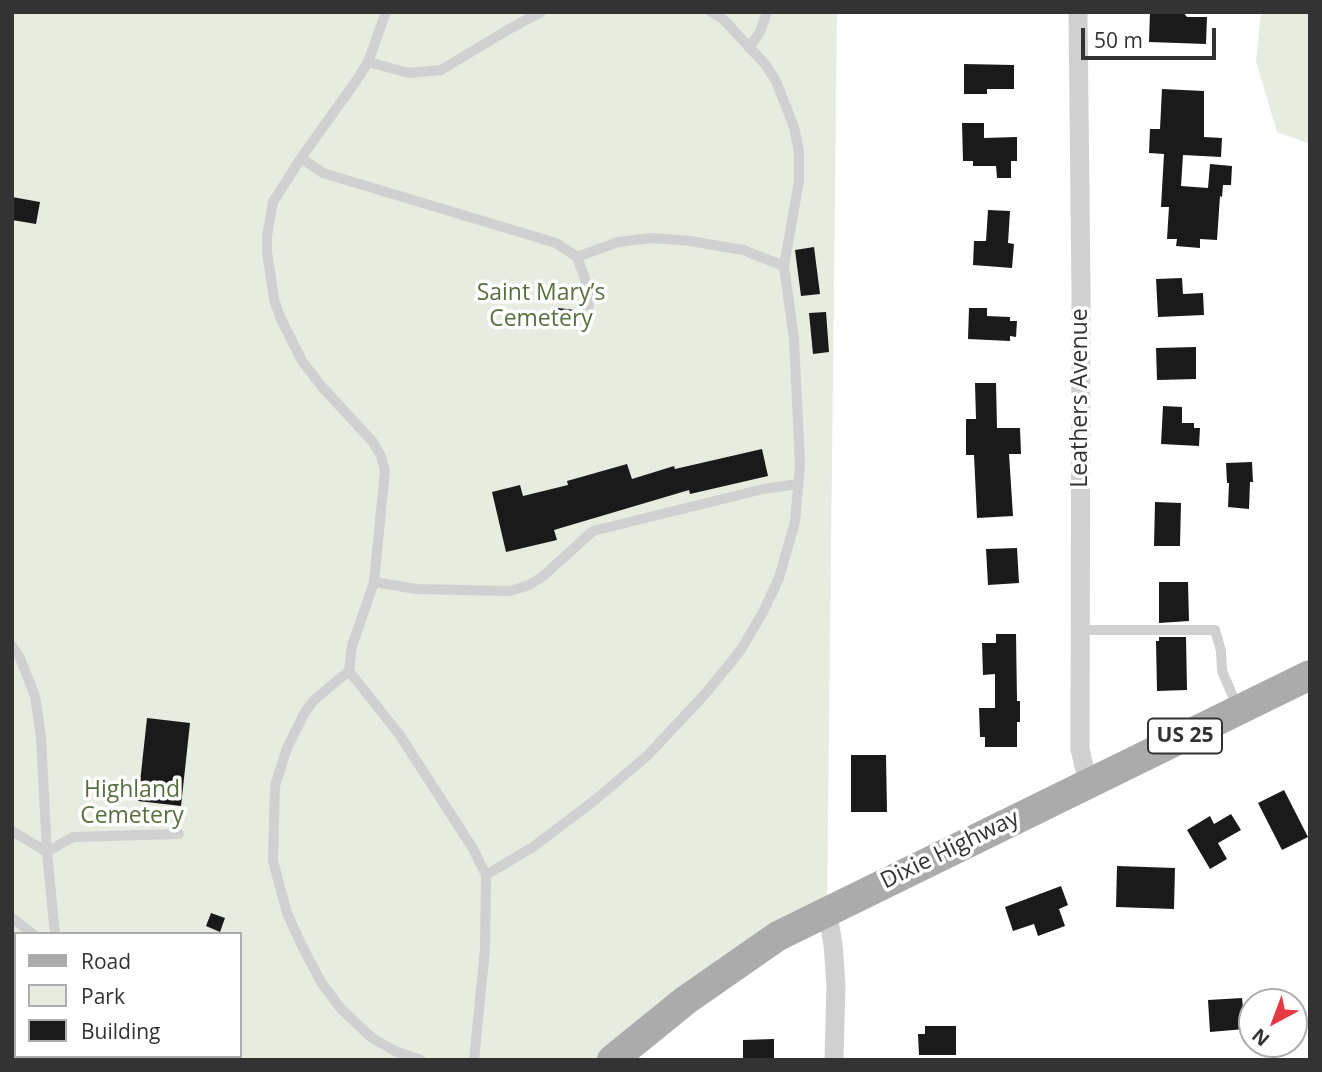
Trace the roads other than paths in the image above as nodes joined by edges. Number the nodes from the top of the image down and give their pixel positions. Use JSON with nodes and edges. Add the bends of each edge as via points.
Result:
{"nodes":[{"id":1,"x":386,"y":12,"type":"edge"},
{"id":2,"x":541,"y":12,"type":"edge"},
{"id":3,"x":711,"y":12,"type":"edge"},
{"id":4,"x":767,"y":12,"type":"edge"},
{"id":5,"x":1078,"y":12,"type":"edge"},
{"id":6,"x":749,"y":48,"type":"junction"},
{"id":7,"x":368,"y":62,"type":"junction"},
{"id":8,"x":301,"y":158,"type":"junction"},
{"id":9,"x":577,"y":257,"type":"junction"},
{"id":10,"x":784,"y":266,"type":"junction"},
{"id":11,"x":589,"y":320,"type":"dead end"},
{"id":12,"x":798,"y":484,"type":"junction"},
{"id":13,"x":374,"y":582,"type":"junction"},
{"id":14,"x":1079,"y":630,"type":"junction"},
{"id":15,"x":12,"y":646,"type":"edge"},
{"id":16,"x":349,"y":671,"type":"junction"},
{"id":17,"x":1309,"y":677,"type":"edge"},
{"id":18,"x":1239,"y":710,"type":"junction"},
{"id":19,"x":1088,"y":783,"type":"junction"},
{"id":20,"x":12,"y":831,"type":"edge"},
{"id":21,"x":179,"y":834,"type":"dead end"},
{"id":22,"x":47,"y":852,"type":"junction"},
{"id":23,"x":486,"y":875,"type":"junction"},
{"id":24,"x":827,"y":910,"type":"junction"},
{"id":25,"x":15,"y":922,"type":"edge"},
{"id":26,"x":30,"y":932,"type":"edge"},
{"id":27,"x":55,"y":932,"type":"edge"},
{"id":28,"x":421,"y":1060,"type":"edge"},
{"id":29,"x":474,"y":1060,"type":"edge"},
{"id":30,"x":612,"y":1060,"type":"edge"},
{"id":31,"x":834,"y":1060,"type":"edge"}],
"edges":[{"from":1,"to":7,"type":"lane"},
{"from":2,"to":7,"type":"lane","via":[[442,70],[409,74]]},
{"from":3,"to":6,"type":"lane"},
{"from":4,"to":6,"type":"lane"},
{"from":5,"to":14,"type":"street","name":"Leathers Avenue"},
{"from":6,"to":10,"type":"lane","via":[[776,81],[799,152],[799,181]]},
{"from":7,"to":8,"type":"lane"},
{"from":8,"to":9,"type":"lane","via":[[323,173],[556,243]]},
{"from":8,"to":13,"type":"lane","via":[[273,202],[267,253],[274,299],[302,361],[381,456],[385,471]]},
{"from":9,"to":10,"type":"lane","via":[[618,242],[652,238],[743,250]]},
{"from":9,"to":11,"type":"lane","via":[[587,287]]},
{"from":10,"to":12,"type":"lane","via":[[794,340]]},
{"from":12,"to":13,"type":"lane","via":[[593,531],[542,577],[510,591],[416,589]]},
{"from":12,"to":23,"type":"lane","via":[[795,522],[779,578],[740,651],[647,756],[533,847]]},
{"from":13,"to":16,"type":"lane","via":[[352,646]]},
{"from":14,"to":18,"type":"lane","via":[[1215,630],[1222,671]]},
{"from":14,"to":19,"type":"street","name":"Leathers Avenue","via":[[1080,749]]},
{"from":15,"to":22,"type":"lane","via":[[35,696]]},
{"from":16,"to":23,"type":"lane","via":[[399,734]]},
{"from":16,"to":28,"type":"lane","via":[[314,700],[287,748],[275,786],[273,861],[287,913],[321,982],[341,1009],[372,1038]]},
{"from":17,"to":18,"type":"main road","name":"Dixie Highway","number":"US 25"},
{"from":18,"to":19,"type":"main road","name":"Dixie Highway","number":"US 25"},
{"from":19,"to":24,"type":"main road","name":"Dixie Highway","number":"US 25"},
{"from":20,"to":22,"type":"lane"},
{"from":21,"to":22,"type":"lane","via":[[74,837]]},
{"from":22,"to":27,"type":"lane"},
{"from":23,"to":29,"type":"lane","via":[[485,948]]},
{"from":24,"to":30,"type":"main road","name":"Dixie Highway","number":"US 25","via":[[738,962]]},
{"from":24,"to":31,"type":"street","via":[[836,985]]},
{"from":25,"to":26,"type":"lane"}]}
